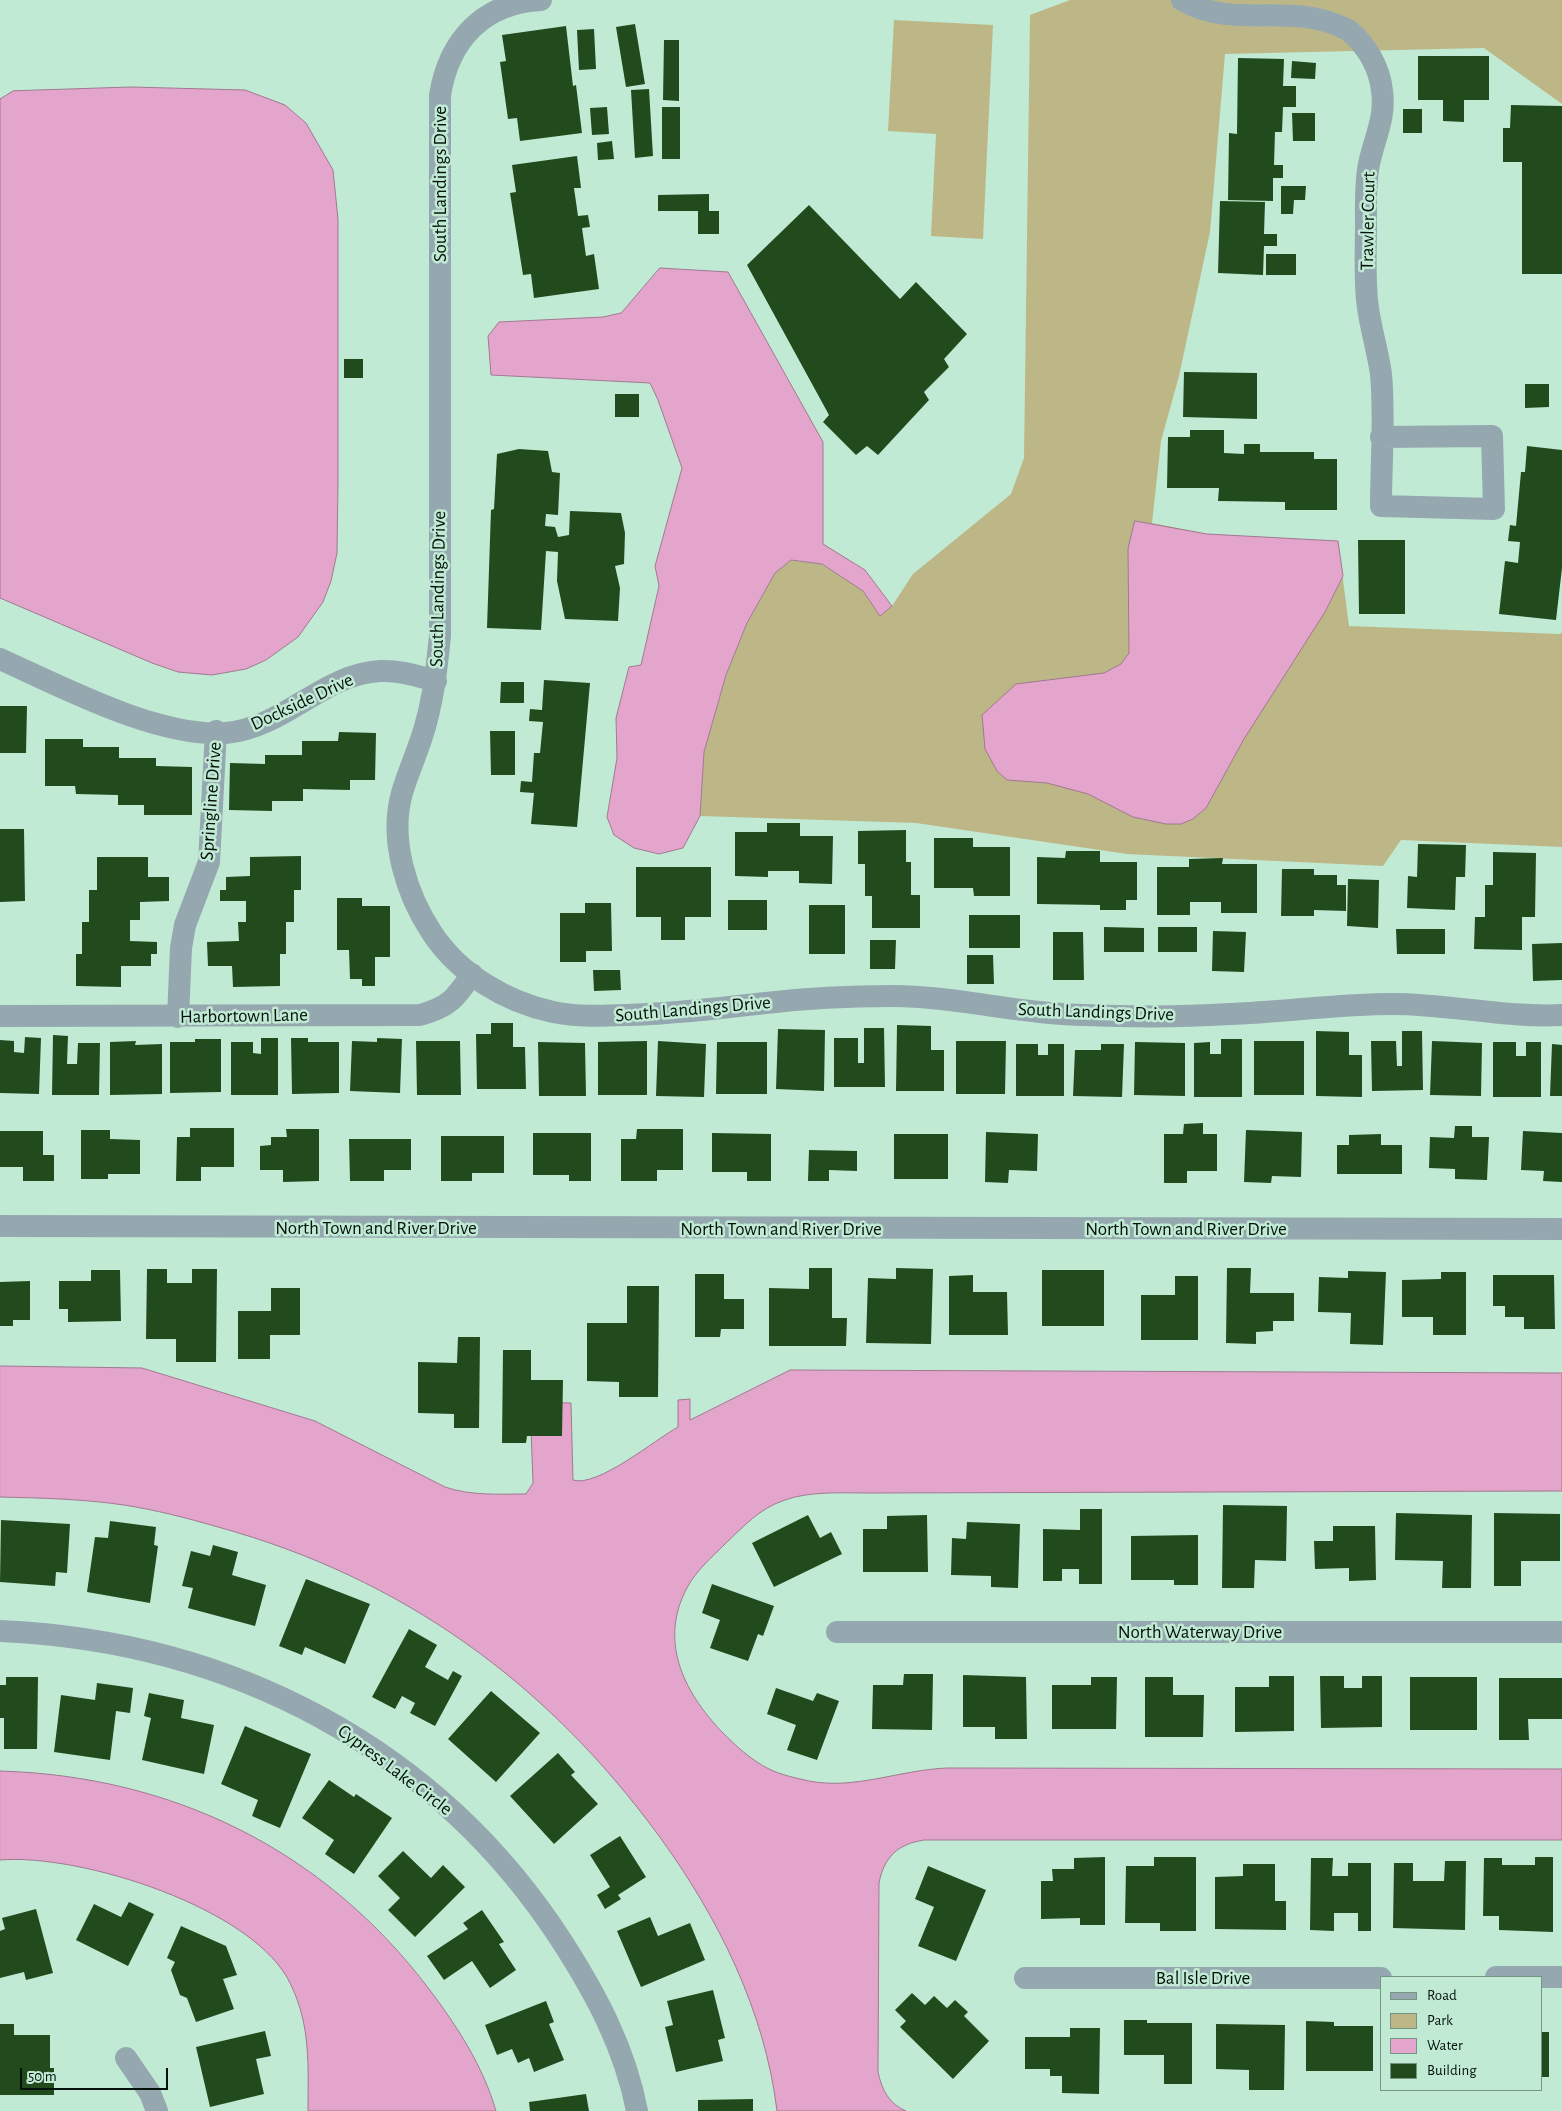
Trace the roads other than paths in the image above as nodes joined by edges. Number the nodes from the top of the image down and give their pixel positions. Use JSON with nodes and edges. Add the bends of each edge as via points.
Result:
{"nodes":[{"id":1,"x":540,"y":0,"type":"edge"},
{"id":2,"x":1182,"y":0,"type":"edge"},
{"id":3,"x":1381,"y":437,"type":"junction"},
{"id":4,"x":0,"y":659,"type":"edge"},
{"id":5,"x":436,"y":681,"type":"junction"},
{"id":6,"x":216,"y":731,"type":"junction"},
{"id":7,"x":472,"y":974,"type":"junction"},
{"id":8,"x":1562,"y":1015,"type":"edge"},
{"id":9,"x":0,"y":1016,"type":"edge"},
{"id":10,"x":178,"y":1017,"type":"junction"},
{"id":11,"x":0,"y":1226,"type":"edge"},
{"id":12,"x":1562,"y":1229,"type":"edge"},
{"id":13,"x":0,"y":1631,"type":"edge"},
{"id":14,"x":837,"y":1632,"type":"dead end"},
{"id":15,"x":1562,"y":1632,"type":"edge"},
{"id":16,"x":1542,"y":1977,"type":"edge"},
{"id":17,"x":1562,"y":1977,"type":"edge"},
{"id":18,"x":1025,"y":1978,"type":"dead end"},
{"id":19,"x":1380,"y":1978,"type":"edge"},
{"id":20,"x":126,"y":2058,"type":"dead end"},
{"id":21,"x":157,"y":2111,"type":"edge"},
{"id":22,"x":637,"y":2111,"type":"edge"}],
"edges":[{"from":1,"to":5,"type":"street","name":"South Landings Drive","via":[[503,8],[484,18],[453,50],[443,73],[440,95],[440,636]]},
{"from":2,"to":3,"type":"street","name":"Trawler Court","via":[[1209,10],[1233,12],[1288,8],[1327,17],[1348,30],[1365,48],[1376,67],[1382,90],[1383,114],[1369,163],[1367,185],[1367,305],[1381,375]]},
{"from":3,"to":3,"type":"street","name":"Trawler Court","via":[[1381,506],[1494,509],[1492,436]]},
{"from":4,"to":6,"type":"street","name":"Dockside Drive","via":[[146,720],[191,731]]},
{"from":5,"to":6,"type":"street","name":"Dockside Drive","via":[[387,671],[350,677],[319,691],[288,712],[246,729],[225,733]]},
{"from":5,"to":7,"type":"street","name":"South Landings Drive","via":[[426,725],[401,796],[398,845],[402,868],[420,914],[434,936]]},
{"from":6,"to":10,"type":"street","name":"Springline Drive","via":[[209,862],[185,926]]},
{"from":7,"to":8,"type":"street","name":"South Landings Drive","via":[[508,997],[578,1016],[684,1013],[819,998],[896,996],[1082,1016],[1229,1014],[1391,1004]]},
{"from":7,"to":10,"type":"street","name":"Harbortown Lane","via":[[458,995],[440,1010],[420,1015]]},
{"from":9,"to":10,"type":"street","name":"Harbortown Lane"},
{"from":11,"to":12,"type":"street","name":"North Town and River Drive"},
{"from":13,"to":22,"type":"street","name":"Cypress Lake Circle","via":[[118,1644],[217,1670],[314,1713],[384,1757],[468,1826],[549,1921],[604,2012],[629,2079]]},
{"from":14,"to":15,"type":"street","name":"North Waterway Drive"},
{"from":16,"to":17,"type":"street"},
{"from":18,"to":19,"type":"street","name":"Bal Isle Drive"},
{"from":20,"to":21,"type":"street","via":[[150,2093]]}]}
